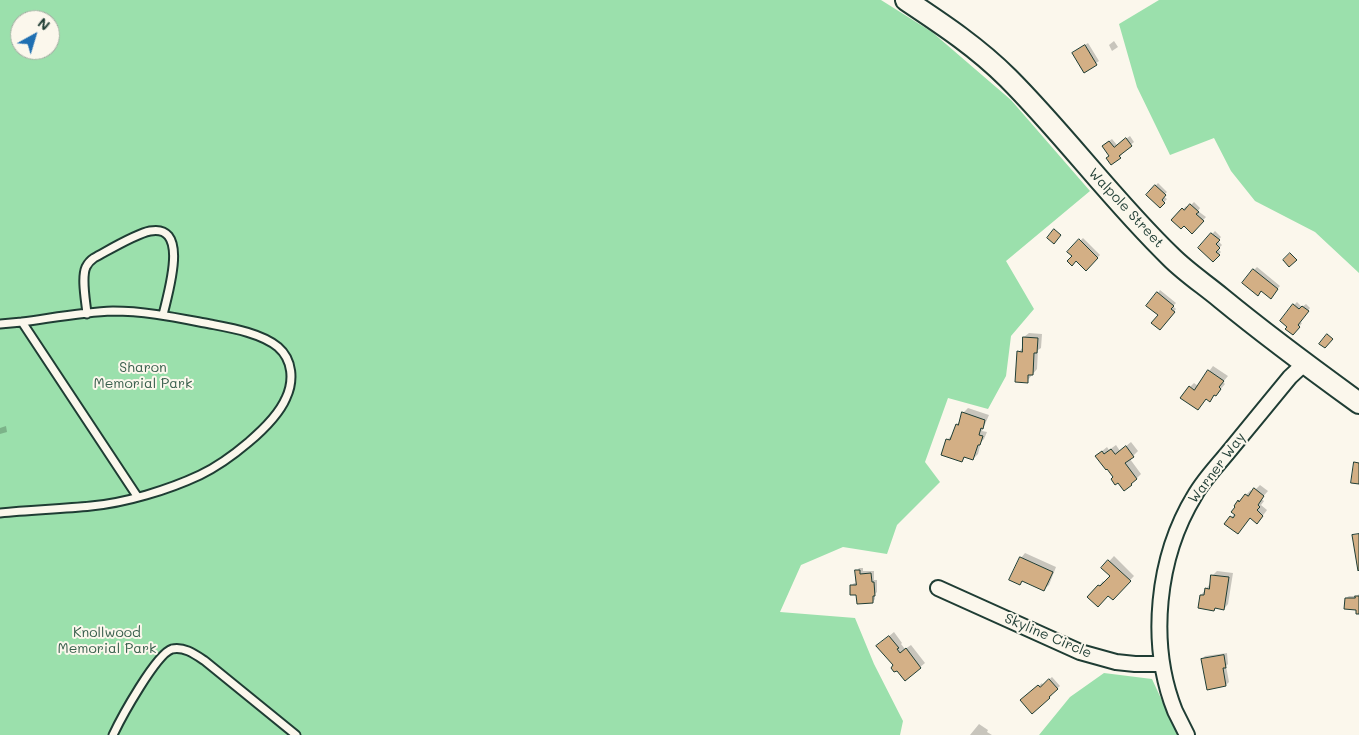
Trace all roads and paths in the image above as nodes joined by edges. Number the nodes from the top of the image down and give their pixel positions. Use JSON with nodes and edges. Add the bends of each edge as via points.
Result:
{"nodes":[{"id":1,"x":911,"y":1,"type":"edge"},
{"id":2,"x":87,"y":314,"type":"junction"},
{"id":3,"x":163,"y":315,"type":"junction"},
{"id":4,"x":22,"y":322,"type":"junction"},
{"id":5,"x":0,"y":324,"type":"edge"},
{"id":6,"x":1304,"y":364,"type":"junction"},
{"id":7,"x":1359,"y":403,"type":"edge"},
{"id":8,"x":137,"y":496,"type":"junction"},
{"id":9,"x":0,"y":513,"type":"edge"},
{"id":10,"x":938,"y":588,"type":"dead end"},
{"id":11,"x":1162,"y":664,"type":"junction"},
{"id":12,"x":113,"y":735,"type":"edge"},
{"id":13,"x":296,"y":735,"type":"edge"},
{"id":14,"x":1187,"y":735,"type":"edge"}],
"edges":[{"from":1,"to":6,"type":"main road","name":"Walpole Street","via":[[956,33],[1008,78],[1172,258]]},
{"from":2,"to":3,"type":"lane","via":[[111,311]]},
{"from":2,"to":3,"type":"lane","via":[[84,276],[90,261],[155,230],[170,238],[174,249]]},
{"from":2,"to":4,"type":"lane"},
{"from":3,"to":8,"type":"lane","via":[[234,329],[271,342],[285,355],[292,374],[291,383],[277,414],[226,460],[168,488]]},
{"from":4,"to":5,"type":"lane"},
{"from":4,"to":8,"type":"lane"},
{"from":6,"to":7,"type":"main road","name":"Walpole Street"},
{"from":6,"to":11,"type":"street","name":"Warner Way","via":[[1201,486],[1184,513],[1165,569],[1159,622]]},
{"from":8,"to":9,"type":"lane","via":[[92,506]]},
{"from":10,"to":11,"type":"street","name":"Skyline Circle","via":[[1080,652],[1116,662]]},
{"from":11,"to":14,"type":"street","name":"Warner Way","via":[[1175,711]]},
{"from":12,"to":13,"type":"lane","via":[[154,666],[172,649],[188,651],[205,661]]}]}
